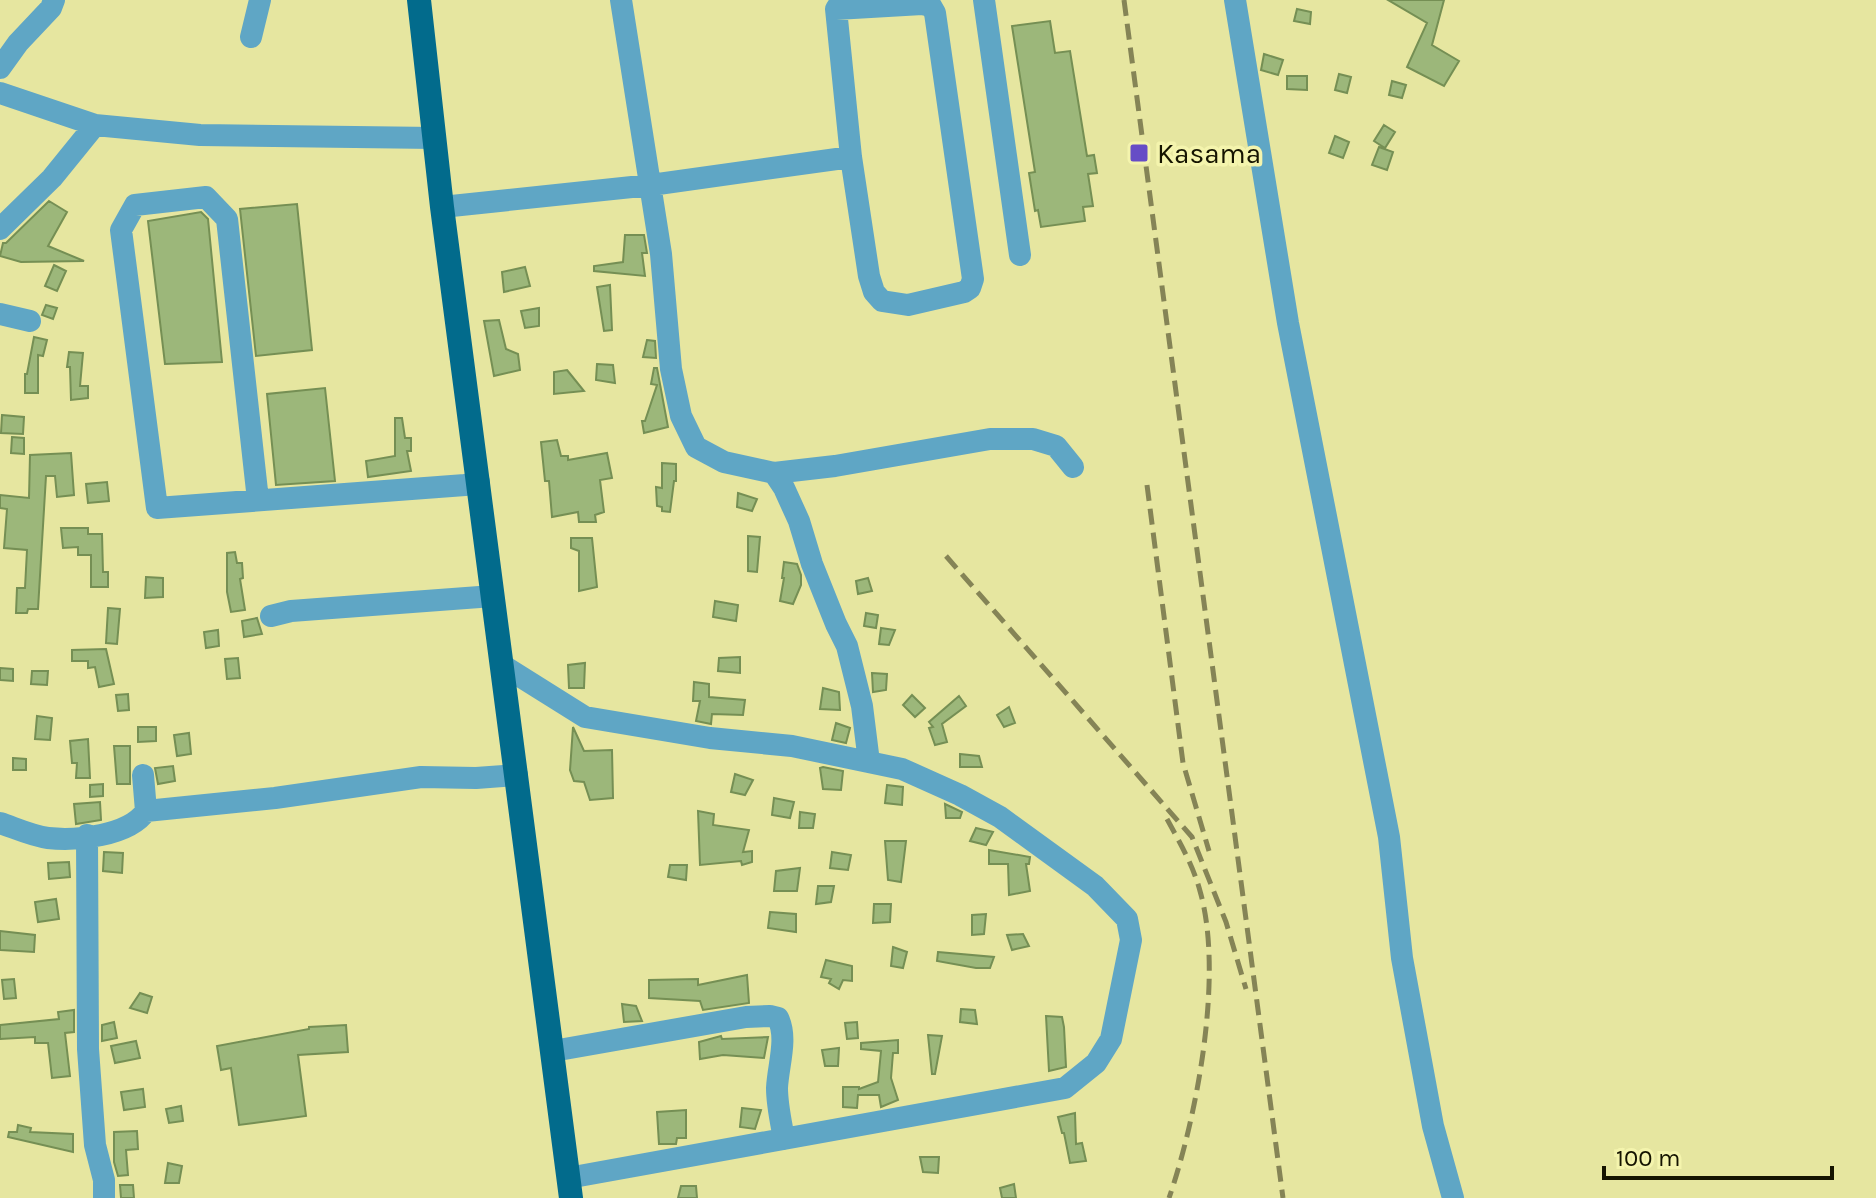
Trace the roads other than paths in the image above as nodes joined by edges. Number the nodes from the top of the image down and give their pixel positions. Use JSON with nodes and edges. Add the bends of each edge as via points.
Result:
{"nodes":[{"id":1,"x":54,"y":0,"type":"edge"},
{"id":2,"x":260,"y":0,"type":"edge"},
{"id":3,"x":419,"y":0,"type":"edge"},
{"id":4,"x":621,"y":0,"type":"edge"},
{"id":5,"x":984,"y":0,"type":"edge"},
{"id":6,"x":1235,"y":0,"type":"edge"},
{"id":7,"x":839,"y":5,"type":"edge"},
{"id":8,"x":251,"y":37,"type":"dead end"},
{"id":9,"x":0,"y":68,"type":"edge"},
{"id":10,"x":0,"y":93,"type":"edge"},
{"id":11,"x":95,"y":125,"type":"junction"},
{"id":12,"x":435,"y":138,"type":"junction"},
{"id":13,"x":851,"y":157,"type":"junction"},
{"id":14,"x":651,"y":185,"type":"junction"},
{"id":15,"x":442,"y":207,"type":"junction"},
{"id":16,"x":0,"y":229,"type":"edge"},
{"id":17,"x":1020,"y":255,"type":"dead end"},
{"id":18,"x":0,"y":314,"type":"edge"},
{"id":19,"x":30,"y":321,"type":"dead end"},
{"id":20,"x":1073,"y":467,"type":"dead end"},
{"id":21,"x":774,"y":473,"type":"junction"},
{"id":22,"x":479,"y":482,"type":"junction"},
{"id":23,"x":258,"y":500,"type":"junction"},
{"id":24,"x":493,"y":596,"type":"junction"},
{"id":25,"x":271,"y":616,"type":"dead end"},
{"id":26,"x":502,"y":665,"type":"junction"},
{"id":27,"x":869,"y":762,"type":"junction"},
{"id":28,"x":143,"y":775,"type":"dead end"},
{"id":29,"x":517,"y":775,"type":"junction"},
{"id":30,"x":146,"y":811,"type":"junction"},
{"id":31,"x":0,"y":823,"type":"edge"},
{"id":32,"x":87,"y":835,"type":"junction"},
{"id":33,"x":553,"y":1051,"type":"junction"},
{"id":34,"x":784,"y":1139,"type":"junction"},
{"id":35,"x":569,"y":1188,"type":"edge"},
{"id":36,"x":104,"y":1198,"type":"edge"},
{"id":37,"x":1453,"y":1198,"type":"edge"}],
"edges":[{"from":1,"to":9,"type":"street"},
{"from":2,"to":8,"type":"street"},
{"from":3,"to":12,"type":"main road"},
{"from":4,"to":14,"type":"street"},
{"from":5,"to":17,"type":"street"},
{"from":6,"to":37,"type":"street","via":[[1288,323],[1389,837],[1402,958],[1433,1126]]},
{"from":7,"to":13,"type":"street"},
{"from":7,"to":13,"type":"street","via":[[922,4],[935,13],[973,279],[970,288],[908,305],[882,301],[869,276]]},
{"from":10,"to":11,"type":"street"},
{"from":11,"to":12,"type":"street","via":[[200,135]]},
{"from":11,"to":16,"type":"street"},
{"from":12,"to":15,"type":"main road"},
{"from":13,"to":14,"type":"street"},
{"from":14,"to":15,"type":"street"},
{"from":14,"to":21,"type":"street","via":[[681,416],[696,447],[724,462]]},
{"from":15,"to":22,"type":"main road"},
{"from":18,"to":19,"type":"street"},
{"from":20,"to":21,"type":"street","via":[[1056,446],[1033,439],[990,439]]},
{"from":21,"to":27,"type":"street","via":[[799,521],[847,646]]},
{"from":22,"to":23,"type":"street"},
{"from":22,"to":24,"type":"main road"},
{"from":23,"to":23,"type":"street","via":[[157,508],[121,230],[135,205],[206,197],[227,219]]},
{"from":24,"to":25,"type":"street"},
{"from":24,"to":26,"type":"main road"},
{"from":26,"to":27,"type":"street","via":[[585,717]]},
{"from":26,"to":29,"type":"main road"},
{"from":27,"to":34,"type":"street","via":[[902,769],[1000,817],[1112,900],[1127,919],[1131,940],[1116,1023],[1096,1063],[1065,1088]]},
{"from":28,"to":30,"type":"street"},
{"from":29,"to":30,"type":"street","via":[[421,777]]},
{"from":29,"to":33,"type":"main road"},
{"from":30,"to":32,"type":"street","via":[[132,826]]},
{"from":31,"to":32,"type":"street","via":[[48,838]]},
{"from":32,"to":36,"type":"street","via":[[88,1049]]},
{"from":33,"to":34,"type":"street","via":[[746,1017],[778,1018],[777,1088]]},
{"from":33,"to":35,"type":"main road"},
{"from":34,"to":35,"type":"street"}]}
